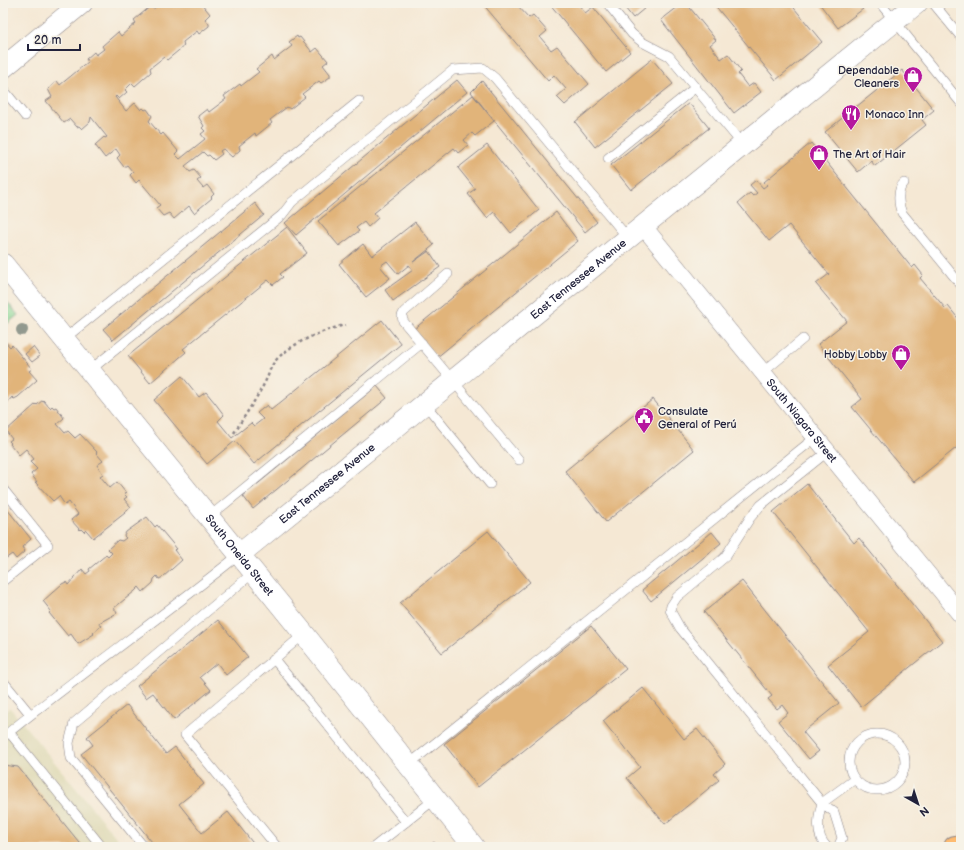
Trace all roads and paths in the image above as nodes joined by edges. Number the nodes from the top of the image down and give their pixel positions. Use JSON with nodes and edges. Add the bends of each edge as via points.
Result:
{"nodes":[{"id":1,"x":82,"y":3,"type":"edge"},
{"id":2,"x":607,"y":3,"type":"edge"},
{"id":3,"x":880,"y":3,"type":"edge"},
{"id":4,"x":917,"y":3,"type":"edge"},
{"id":5,"x":933,"y":3,"type":"edge"},
{"id":6,"x":894,"y":22,"type":"junction"},
{"id":7,"x":961,"y":37,"type":"edge"},
{"id":8,"x":3,"y":68,"type":"edge"},
{"id":9,"x":696,"y":87,"type":"junction"},
{"id":10,"x":3,"y":89,"type":"edge"},
{"id":11,"x":358,"y":101,"type":"dead end"},
{"id":12,"x":961,"y":103,"type":"edge"},
{"id":13,"x":25,"y":116,"type":"dead end"},
{"id":14,"x":743,"y":145,"type":"junction"},
{"id":15,"x":608,"y":158,"type":"dead end"},
{"id":16,"x":904,"y":183,"type":"dead end"},
{"id":17,"x":636,"y":232,"type":"junction"},
{"id":18,"x":3,"y":264,"type":"edge"},
{"id":19,"x":448,"y":274,"type":"dead end"},
{"id":20,"x":961,"y":285,"type":"edge"},
{"id":21,"x":345,"y":325,"type":"dead end"},
{"id":22,"x":64,"y":339,"type":"junction"},
{"id":23,"x":803,"y":340,"type":"dead end"},
{"id":24,"x":422,"y":343,"type":"junction"},
{"id":25,"x":89,"y":371,"type":"junction"},
{"id":26,"x":762,"y":373,"type":"junction"},
{"id":27,"x":453,"y":381,"type":"junction"},
{"id":28,"x":425,"y":404,"type":"junction"},
{"id":29,"x":234,"y":433,"type":"dead end"},
{"id":30,"x":816,"y":437,"type":"junction"},
{"id":31,"x":827,"y":452,"type":"junction"},
{"id":32,"x":519,"y":460,"type":"dead end"},
{"id":33,"x":490,"y":484,"type":"dead end"},
{"id":34,"x":3,"y":489,"type":"edge"},
{"id":35,"x":209,"y":517,"type":"junction"},
{"id":36,"x":240,"y":554,"type":"junction"},
{"id":37,"x":254,"y":572,"type":"junction"},
{"id":38,"x":3,"y":582,"type":"edge"},
{"id":39,"x":961,"y":614,"type":"edge"},
{"id":40,"x":304,"y":634,"type":"junction"},
{"id":41,"x":274,"y":659,"type":"junction"},
{"id":42,"x":3,"y":681,"type":"edge"},
{"id":43,"x":30,"y":714,"type":"junction"},
{"id":44,"x":6,"y":735,"type":"edge"},
{"id":45,"x":408,"y":765,"type":"junction"},
{"id":46,"x":855,"y":779,"type":"junction"},
{"id":47,"x":435,"y":798,"type":"junction"},
{"id":48,"x":822,"y":803,"type":"junction"},
{"id":49,"x":406,"y":822,"type":"junction"},
{"id":50,"x":961,"y":846,"type":"edge"},
{"id":51,"x":102,"y":847,"type":"edge"},
{"id":52,"x":144,"y":847,"type":"edge"},
{"id":53,"x":277,"y":847,"type":"edge"},
{"id":54,"x":374,"y":847,"type":"edge"},
{"id":55,"x":474,"y":847,"type":"edge"},
{"id":56,"x":827,"y":847,"type":"edge"},
{"id":57,"x":838,"y":847,"type":"edge"},
{"id":58,"x":955,"y":847,"type":"edge"}],
"edges":[{"from":1,"to":8,"type":"street"},
{"from":2,"to":9,"type":"lane","via":[[632,34],[669,56]]},
{"from":3,"to":6,"type":"lane"},
{"from":4,"to":6,"type":"street","name":"East Tennessee Avenue"},
{"from":5,"to":7,"type":"lane"},
{"from":6,"to":12,"type":"lane"},
{"from":6,"to":14,"type":"street","name":"East Tennessee Avenue"},
{"from":9,"to":14,"type":"lane"},
{"from":9,"to":15,"type":"lane"},
{"from":10,"to":13,"type":"lane"},
{"from":11,"to":22,"type":"lane"},
{"from":14,"to":17,"type":"street","name":"East Tennessee Avenue"},
{"from":16,"to":20,"type":"lane","via":[[900,189],[902,212]]},
{"from":17,"to":25,"type":"lane","via":[[496,78],[483,68],[453,70],[292,202],[282,215]]},
{"from":17,"to":26,"type":"street","name":"South Niagara Street"},
{"from":17,"to":27,"type":"street","name":"East Tennessee Avenue"},
{"from":18,"to":22,"type":"street","name":"South Oneida Street"},
{"from":19,"to":24,"type":"lane","via":[[402,316],[403,321]]},
{"from":21,"to":29,"type":"path","via":[[308,338],[289,349],[273,364],[267,379]]},
{"from":22,"to":25,"type":"street","name":"South Oneida Street"},
{"from":23,"to":26,"type":"lane"},
{"from":24,"to":27,"type":"lane"},
{"from":24,"to":35,"type":"lane"},
{"from":25,"to":35,"type":"street","name":"South Oneida Street"},
{"from":26,"to":30,"type":"street","name":"South Niagara Street"},
{"from":27,"to":28,"type":"street","name":"East Tennessee Avenue"},
{"from":27,"to":32,"type":"lane"},
{"from":28,"to":33,"type":"lane"},
{"from":28,"to":36,"type":"street","name":"East Tennessee Avenue"},
{"from":30,"to":31,"type":"street","name":"South Niagara Street"},
{"from":30,"to":45,"type":"lane"},
{"from":31,"to":39,"type":"street","name":"South Niagara Street"},
{"from":31,"to":48,"type":"lane","via":[[761,505],[725,557],[677,597],[670,610],[680,628]]},
{"from":34,"to":38,"type":"lane","via":[[48,545]]},
{"from":35,"to":36,"type":"street","name":"South Oneida Street"},
{"from":36,"to":37,"type":"street","name":"South Oneida Street"},
{"from":36,"to":43,"type":"lane"},
{"from":37,"to":40,"type":"street","name":"South Oneida Street"},
{"from":37,"to":52,"type":"lane","via":[[74,723],[69,743],[71,758]]},
{"from":40,"to":41,"type":"lane"},
{"from":40,"to":45,"type":"street","name":"South Oneida Street"},
{"from":41,"to":49,"type":"lane"},
{"from":41,"to":53,"type":"lane","via":[[185,735]]},
{"from":42,"to":43,"type":"lane"},
{"from":43,"to":44,"type":"lane"},
{"from":44,"to":51,"type":"lane"},
{"from":45,"to":47,"type":"street","name":"South Oneida Street"},
{"from":46,"to":46,"type":"lane","via":[[872,789],[893,785],[905,765],[905,756],[900,745],[888,736],[879,734],[869,735],[861,740],[854,746],[850,756],[850,766]]},
{"from":46,"to":48,"type":"lane"},
{"from":47,"to":49,"type":"lane"},
{"from":47,"to":55,"type":"street","name":"South Oneida Street"},
{"from":48,"to":56,"type":"lane","via":[[818,823]]},
{"from":48,"to":57,"type":"lane","via":[[836,816],[842,838]]},
{"from":49,"to":54,"type":"lane"},
{"from":50,"to":58,"type":"main road"}]}
